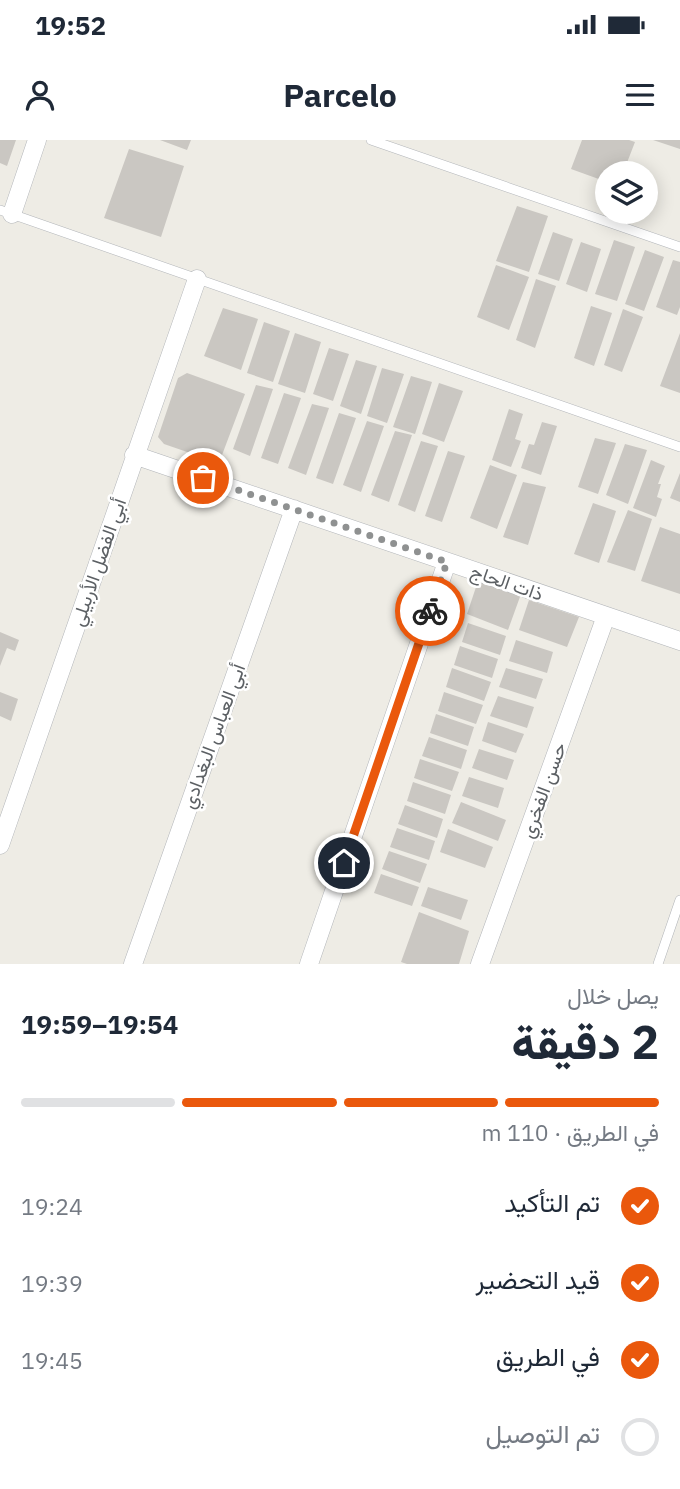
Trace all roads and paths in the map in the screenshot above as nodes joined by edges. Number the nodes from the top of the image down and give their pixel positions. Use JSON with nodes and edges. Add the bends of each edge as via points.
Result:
{"nodes":[{"id":1,"x":37,"y":140,"type":"edge"},
{"id":2,"x":371,"y":140,"type":"edge"},
{"id":3,"x":6,"y":212,"type":"edge"},
{"id":4,"x":680,"y":247,"type":"edge"},
{"id":5,"x":197,"y":279,"type":"junction"},
{"id":6,"x":680,"y":447,"type":"edge"},
{"id":7,"x":134,"y":456,"type":"junction"},
{"id":8,"x":294,"y":509,"type":"junction"},
{"id":9,"x":447,"y":562,"type":"junction"},
{"id":10,"x":606,"y":616,"type":"junction"},
{"id":11,"x":680,"y":641,"type":"edge"},
{"id":12,"x":0,"y":845,"type":"edge"},
{"id":13,"x":680,"y":900,"type":"edge"},
{"id":14,"x":133,"y":964,"type":"edge"},
{"id":15,"x":309,"y":964,"type":"edge"},
{"id":16,"x":480,"y":964,"type":"edge"},
{"id":17,"x":658,"y":964,"type":"edge"}],
"edges":[{"from":1,"to":3,"type":"street"},
{"from":2,"to":4,"type":"lane"},
{"from":3,"to":5,"type":"lane"},
{"from":5,"to":6,"type":"lane"},
{"from":5,"to":7,"type":"street","name":"أبي الفضل الأربيلي"},
{"from":7,"to":8,"type":"street","name":"ذات الحاج"},
{"from":7,"to":12,"type":"street","name":"أبي الفضل الأربيلي"},
{"from":8,"to":9,"type":"street","name":"ذات الحاج"},
{"from":8,"to":14,"type":"street","name":"أبي العباس البغدادي"},
{"from":9,"to":10,"type":"street","name":"ذات الحاج"},
{"from":9,"to":15,"type":"street"},
{"from":10,"to":11,"type":"street","name":"ذات الحاج"},
{"from":10,"to":16,"type":"street","name":"حسن الفخري"},
{"from":13,"to":17,"type":"lane"}]}
